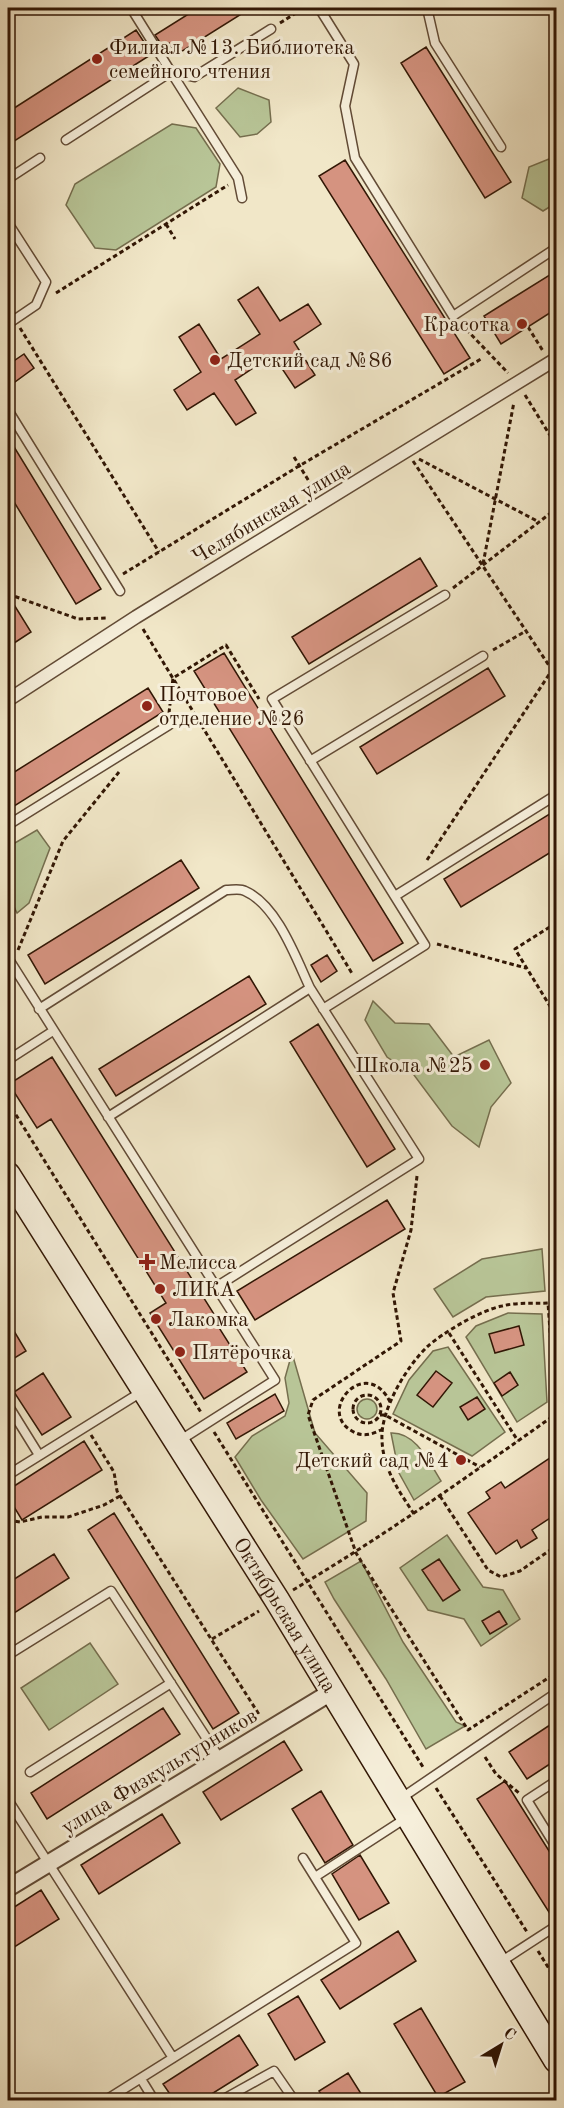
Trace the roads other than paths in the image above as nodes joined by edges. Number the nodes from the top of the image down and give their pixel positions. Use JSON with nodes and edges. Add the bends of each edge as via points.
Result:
{"nodes":[{"id":1,"x":131,"y":8,"type":"edge"},
{"id":2,"x":319,"y":8,"type":"edge"},
{"id":3,"x":427,"y":8,"type":"edge"},
{"id":4,"x":271,"y":29,"type":"road end"},
{"id":5,"x":171,"y":72,"type":"junction"},
{"id":6,"x":66,"y":141,"type":"dead end"},
{"id":7,"x":501,"y":147,"type":"dead end"},
{"id":8,"x":40,"y":158,"type":"dead end"},
{"id":9,"x":8,"y":179,"type":"edge"},
{"id":10,"x":242,"y":198,"type":"dead end"},
{"id":11,"x":8,"y":223,"type":"edge"},
{"id":12,"x":556,"y":248,"type":"edge"},
{"id":13,"x":11,"y":321,"type":"edge"},
{"id":14,"x":553,"y":361,"type":"edge"},
{"id":15,"x":8,"y":410,"type":"edge"},
{"id":16,"x":120,"y":591,"type":"dead end"},
{"id":17,"x":445,"y":595,"type":"road end"},
{"id":18,"x":483,"y":656,"type":"road end"},
{"id":19,"x":8,"y":700,"type":"edge"},
{"id":20,"x":169,"y":721,"type":"road end"},
{"id":21,"x":310,"y":761,"type":"junction"},
{"id":22,"x":556,"y":795,"type":"edge"},
{"id":23,"x":8,"y":825,"type":"edge"},
{"id":24,"x":395,"y":896,"type":"junction"},
{"id":25,"x":10,"y":962,"type":"edge"},
{"id":26,"x":310,"y":988,"type":"junction"},
{"id":27,"x":39,"y":1009,"type":"junction"},
{"id":28,"x":323,"y":1009,"type":"junction"},
{"id":29,"x":53,"y":1031,"type":"junction"},
{"id":30,"x":8,"y":1060,"type":"edge"},
{"id":31,"x":108,"y":1117,"type":"junction"},
{"id":32,"x":8,"y":1174,"type":"edge"},
{"id":33,"x":216,"y":1287,"type":"junction"},
{"id":34,"x":143,"y":1390,"type":"junction"},
{"id":35,"x":8,"y":1405,"type":"edge"},
{"id":36,"x":176,"y":1443,"type":"junction"},
{"id":37,"x":39,"y":1455,"type":"junction"},
{"id":38,"x":8,"y":1474,"type":"edge"},
{"id":39,"x":8,"y":1655,"type":"edge"},
{"id":40,"x":171,"y":1683,"type":"junction"},
{"id":41,"x":333,"y":1691,"type":"junction"},
{"id":42,"x":556,"y":1693,"type":"edge"},
{"id":43,"x":220,"y":1759,"type":"junction"},
{"id":44,"x":30,"y":1772,"type":"dead end"},
{"id":45,"x":556,"y":1781,"type":"edge"},
{"id":46,"x":8,"y":1800,"type":"edge"},
{"id":47,"x":404,"y":1808,"type":"junction"},
{"id":48,"x":556,"y":1847,"type":"edge"},
{"id":49,"x":303,"y":1858,"type":"dead end"},
{"id":50,"x":48,"y":1864,"type":"junction"},
{"id":51,"x":315,"y":1877,"type":"junction"},
{"id":52,"x":8,"y":1888,"type":"edge"},
{"id":53,"x":556,"y":1926,"type":"edge"},
{"id":54,"x":498,"y":1963,"type":"junction"},
{"id":55,"x":173,"y":2058,"type":"junction"},
{"id":56,"x":556,"y":2060,"type":"edge"},
{"id":57,"x":141,"y":2079,"type":"junction"},
{"id":58,"x":106,"y":2100,"type":"edge"},
{"id":59,"x":154,"y":2100,"type":"edge"},
{"id":60,"x":222,"y":2100,"type":"edge"},
{"id":61,"x":294,"y":2100,"type":"edge"}],
"edges":[{"from":1,"to":5,"type":"lane"},
{"from":2,"to":12,"type":"lane","via":[[354,64],[345,106],[355,158],[453,316]]},
{"from":3,"to":7,"type":"lane","via":[[435,43]]},
{"from":4,"to":5,"type":"lane","via":[[194,78]]},
{"from":5,"to":6,"type":"lane"},
{"from":5,"to":10,"type":"lane","via":[[238,178]]},
{"from":8,"to":9,"type":"lane"},
{"from":11,"to":13,"type":"lane","via":[[46,282],[36,305]]},
{"from":14,"to":19,"type":"street","name":"Челябинская улица"},
{"from":15,"to":16,"type":"lane"},
{"from":17,"to":21,"type":"lane","via":[[272,699]]},
{"from":18,"to":21,"type":"lane"},
{"from":20,"to":23,"type":"lane"},
{"from":21,"to":24,"type":"lane"},
{"from":22,"to":24,"type":"lane"},
{"from":24,"to":28,"type":"lane","via":[[425,945]]},
{"from":25,"to":27,"type":"lane"},
{"from":26,"to":27,"type":"lane","via":[[262,901],[243,890],[226,890]]},
{"from":26,"to":28,"type":"lane"},
{"from":26,"to":31,"type":"lane"},
{"from":27,"to":29,"type":"lane"},
{"from":28,"to":33,"type":"lane","via":[[419,1159]]},
{"from":29,"to":30,"type":"lane"},
{"from":29,"to":31,"type":"lane"},
{"from":31,"to":33,"type":"lane"},
{"from":32,"to":34,"type":"main road","name":"Октябрьская улица"},
{"from":33,"to":36,"type":"lane","via":[[275,1380]]},
{"from":34,"to":36,"type":"main road","name":"Октябрьская улица"},
{"from":34,"to":37,"type":"lane"},
{"from":35,"to":37,"type":"lane"},
{"from":36,"to":41,"type":"main road","name":"Октябрьская улица"},
{"from":37,"to":38,"type":"lane"},
{"from":39,"to":40,"type":"lane","via":[[111,1591]]},
{"from":40,"to":43,"type":"lane"},
{"from":40,"to":44,"type":"lane"},
{"from":41,"to":43,"type":"street","name":"улица Физкультурников"},
{"from":41,"to":47,"type":"main road","name":"Октябрьская улица"},
{"from":42,"to":47,"type":"lane","via":[[431,1779]]},
{"from":43,"to":50,"type":"street","name":"улица Физкультурников"},
{"from":45,"to":48,"type":"lane","via":[[527,1800]]},
{"from":46,"to":50,"type":"lane"},
{"from":47,"to":51,"type":"lane"},
{"from":47,"to":54,"type":"main road","name":"Октябрьская улица"},
{"from":49,"to":51,"type":"lane"},
{"from":50,"to":52,"type":"street","name":"улица Физкультурников"},
{"from":50,"to":55,"type":"lane"},
{"from":51,"to":55,"type":"lane","via":[[356,1943]]},
{"from":53,"to":54,"type":"lane"},
{"from":54,"to":56,"type":"main road","name":"Октябрьская улица"},
{"from":55,"to":57,"type":"lane"},
{"from":57,"to":58,"type":"lane"},
{"from":57,"to":59,"type":"lane"},
{"from":60,"to":61,"type":"lane","via":[[274,2071]]}]}
